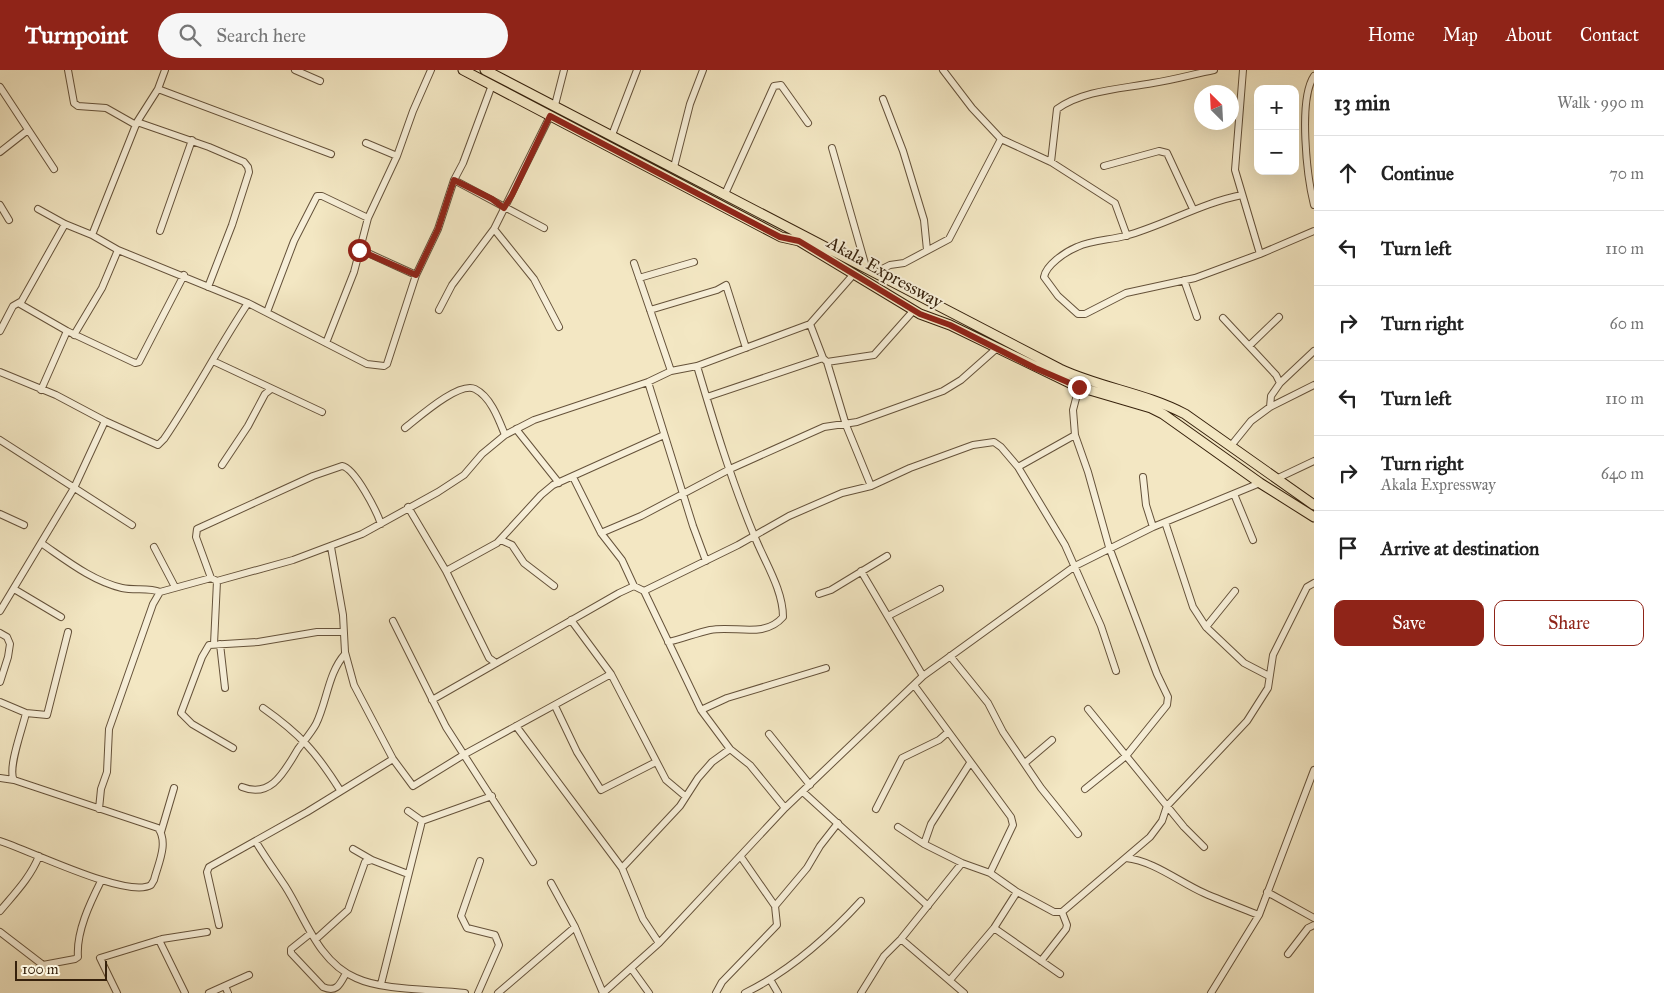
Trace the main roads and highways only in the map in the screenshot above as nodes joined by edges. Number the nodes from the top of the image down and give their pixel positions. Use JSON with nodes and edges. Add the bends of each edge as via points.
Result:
{"nodes":[{"id":1,"x":463,"y":70,"type":"edge"},
{"id":2,"x":491,"y":71,"type":"edge"},
{"id":3,"x":527,"y":91,"type":"junction"},
{"id":4,"x":521,"y":101,"type":"junction"},
{"id":5,"x":899,"y":283,"type":"junction"},
{"id":6,"x":920,"y":295,"type":"junction"},
{"id":7,"x":891,"y":297,"type":"junction"},
{"id":8,"x":917,"y":312,"type":"junction"},
{"id":9,"x":1314,"y":506,"type":"edge"},
{"id":10,"x":1314,"y":517,"type":"edge"}],
"edges":[{"from":1,"to":4,"type":"main road","name":"Akala Expressway"},
{"from":2,"to":3,"type":"main road","name":"Akala Expressway"},
{"from":3,"to":4,"type":"main road"},
{"from":3,"to":5,"type":"main road","name":"Akala Expressway"},
{"from":4,"to":7,"type":"main road","name":"Akala Expressway","via":[[780,237],[799,241]]},
{"from":5,"to":6,"type":"main road","name":"Akala Expressway"},
{"from":5,"to":7,"type":"main road"},
{"from":6,"to":8,"type":"main road"},
{"from":6,"to":9,"type":"main road","name":"Akala Expressway","via":[[1094,384],[1163,402],[1185,414]]},
{"from":7,"to":8,"type":"main road","name":"Akala Expressway"},
{"from":8,"to":10,"type":"main road","name":"Akala Expressway","via":[[1079,387],[1163,414]]}]}
